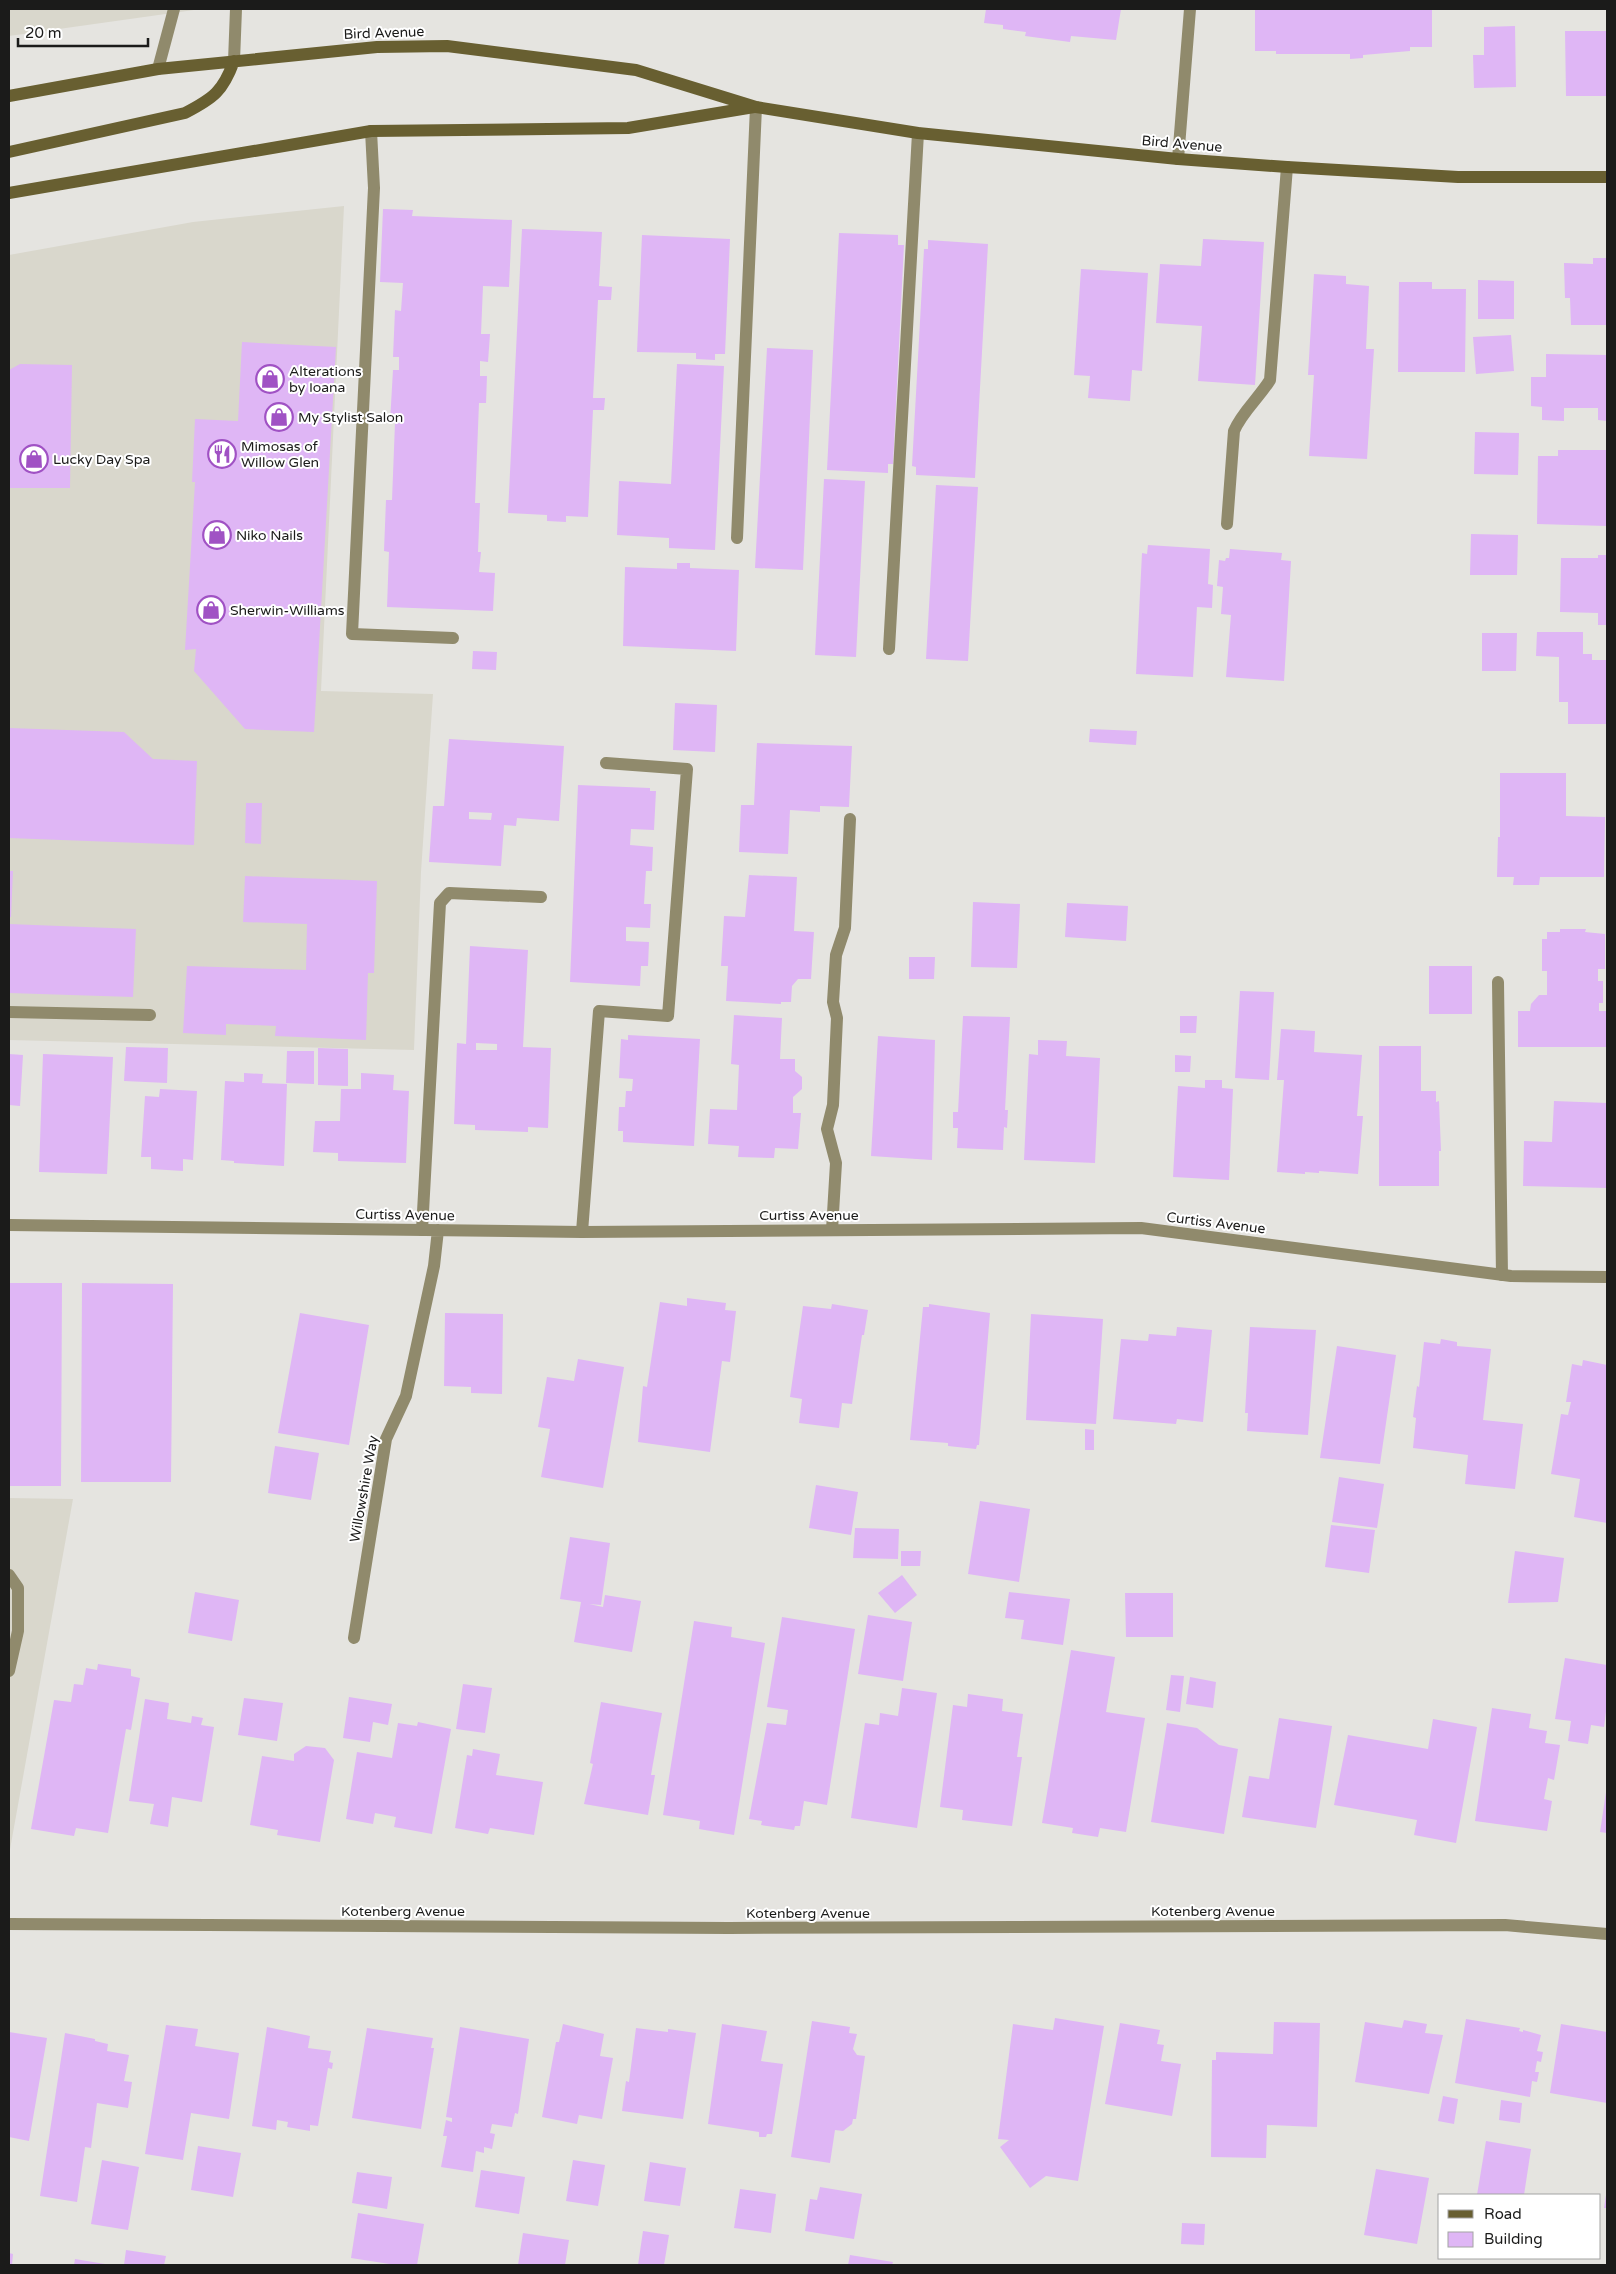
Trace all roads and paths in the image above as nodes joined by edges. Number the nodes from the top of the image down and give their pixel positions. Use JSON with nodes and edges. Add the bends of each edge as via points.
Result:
{"nodes":[{"id":1,"x":174,"y":9,"type":"edge"},
{"id":2,"x":236,"y":9,"type":"edge"},
{"id":3,"x":1190,"y":9,"type":"edge"},
{"id":4,"x":234,"y":60,"type":"junction"},
{"id":5,"x":158,"y":69,"type":"junction"},
{"id":6,"x":9,"y":96,"type":"edge"},
{"id":7,"x":756,"y":107,"type":"junction"},
{"id":8,"x":371,"y":131,"type":"junction"},
{"id":9,"x":918,"y":133,"type":"junction"},
{"id":10,"x":9,"y":152,"type":"edge"},
{"id":11,"x":1178,"y":159,"type":"junction"},
{"id":12,"x":1287,"y":167,"type":"junction"},
{"id":13,"x":1607,"y":178,"type":"edge"},
{"id":14,"x":9,"y":194,"type":"edge"},
{"id":15,"x":1228,"y":524,"type":"dead end"},
{"id":16,"x":737,"y":538,"type":"dead end"},
{"id":17,"x":453,"y":638,"type":"dead end"},
{"id":18,"x":889,"y":649,"type":"dead end"},
{"id":19,"x":606,"y":763,"type":"dead end"},
{"id":20,"x":850,"y":819,"type":"dead end"},
{"id":21,"x":541,"y":896,"type":"dead end"},
{"id":22,"x":1498,"y":982,"type":"dead end"},
{"id":23,"x":9,"y":1012,"type":"edge"},
{"id":24,"x":150,"y":1015,"type":"dead end"},
{"id":25,"x":9,"y":1225,"type":"edge"},
{"id":26,"x":422,"y":1230,"type":"junction"},
{"id":27,"x":438,"y":1230,"type":"junction"},
{"id":28,"x":832,"y":1230,"type":"junction"},
{"id":29,"x":582,"y":1232,"type":"junction"},
{"id":30,"x":1502,"y":1275,"type":"junction"},
{"id":31,"x":1607,"y":1276,"type":"edge"},
{"id":32,"x":9,"y":1576,"type":"edge"},
{"id":33,"x":354,"y":1638,"type":"dead end"},
{"id":34,"x":9,"y":1671,"type":"edge"},
{"id":35,"x":9,"y":1924,"type":"edge"},
{"id":36,"x":1607,"y":1934,"type":"edge"}],
"edges":[{"from":1,"to":5,"type":"street"},
{"from":2,"to":4,"type":"street"},
{"from":3,"to":11,"type":"street"},
{"from":4,"to":5,"type":"main road","name":"Bird Avenue"},
{"from":4,"to":7,"type":"main road","name":"Bird Avenue","via":[[377,47],[447,46],[636,70]]},
{"from":4,"to":10,"type":"main road","via":[[220,90],[185,113]]},
{"from":5,"to":6,"type":"main road","name":"Bird Avenue"},
{"from":7,"to":8,"type":"main road","name":"Bird Avenue","via":[[628,128]]},
{"from":7,"to":9,"type":"main road","name":"Bird Avenue"},
{"from":7,"to":16,"type":"street"},
{"from":8,"to":14,"type":"main road","name":"Bird Avenue"},
{"from":8,"to":17,"type":"street","via":[[374,188],[352,634]]},
{"from":9,"to":11,"type":"main road","name":"Bird Avenue"},
{"from":9,"to":18,"type":"street"},
{"from":11,"to":12,"type":"main road","name":"Bird Avenue"},
{"from":12,"to":13,"type":"main road","name":"Bird Avenue","via":[[1458,177]]},
{"from":12,"to":15,"type":"street","via":[[1270,380],[1234,431]]},
{"from":19,"to":29,"type":"street","via":[[687,769],[668,1016],[599,1011]]},
{"from":20,"to":28,"type":"street","via":[[845,928],[836,955],[833,1002],[837,1018],[828,1128],[836,1163]]},
{"from":21,"to":26,"type":"street","via":[[449,893],[440,903]]},
{"from":22,"to":30,"type":"street"},
{"from":23,"to":24,"type":"street"},
{"from":25,"to":26,"type":"street","name":"Curtiss Avenue"},
{"from":26,"to":27,"type":"street","name":"Curtiss Avenue"},
{"from":27,"to":29,"type":"street","name":"Curtiss Avenue"},
{"from":27,"to":33,"type":"street","name":"Willowshire Way","via":[[434,1266],[406,1396],[386,1439]]},
{"from":28,"to":29,"type":"street","name":"Curtiss Avenue"},
{"from":28,"to":30,"type":"street","name":"Curtiss Avenue","via":[[1141,1228]]},
{"from":30,"to":31,"type":"street","name":"Curtiss Avenue"},
{"from":32,"to":34,"type":"street","via":[[18,1588],[18,1631]]},
{"from":35,"to":36,"type":"street","name":"Kotenberg Avenue","via":[[709,1928],[1505,1924]]}]}
